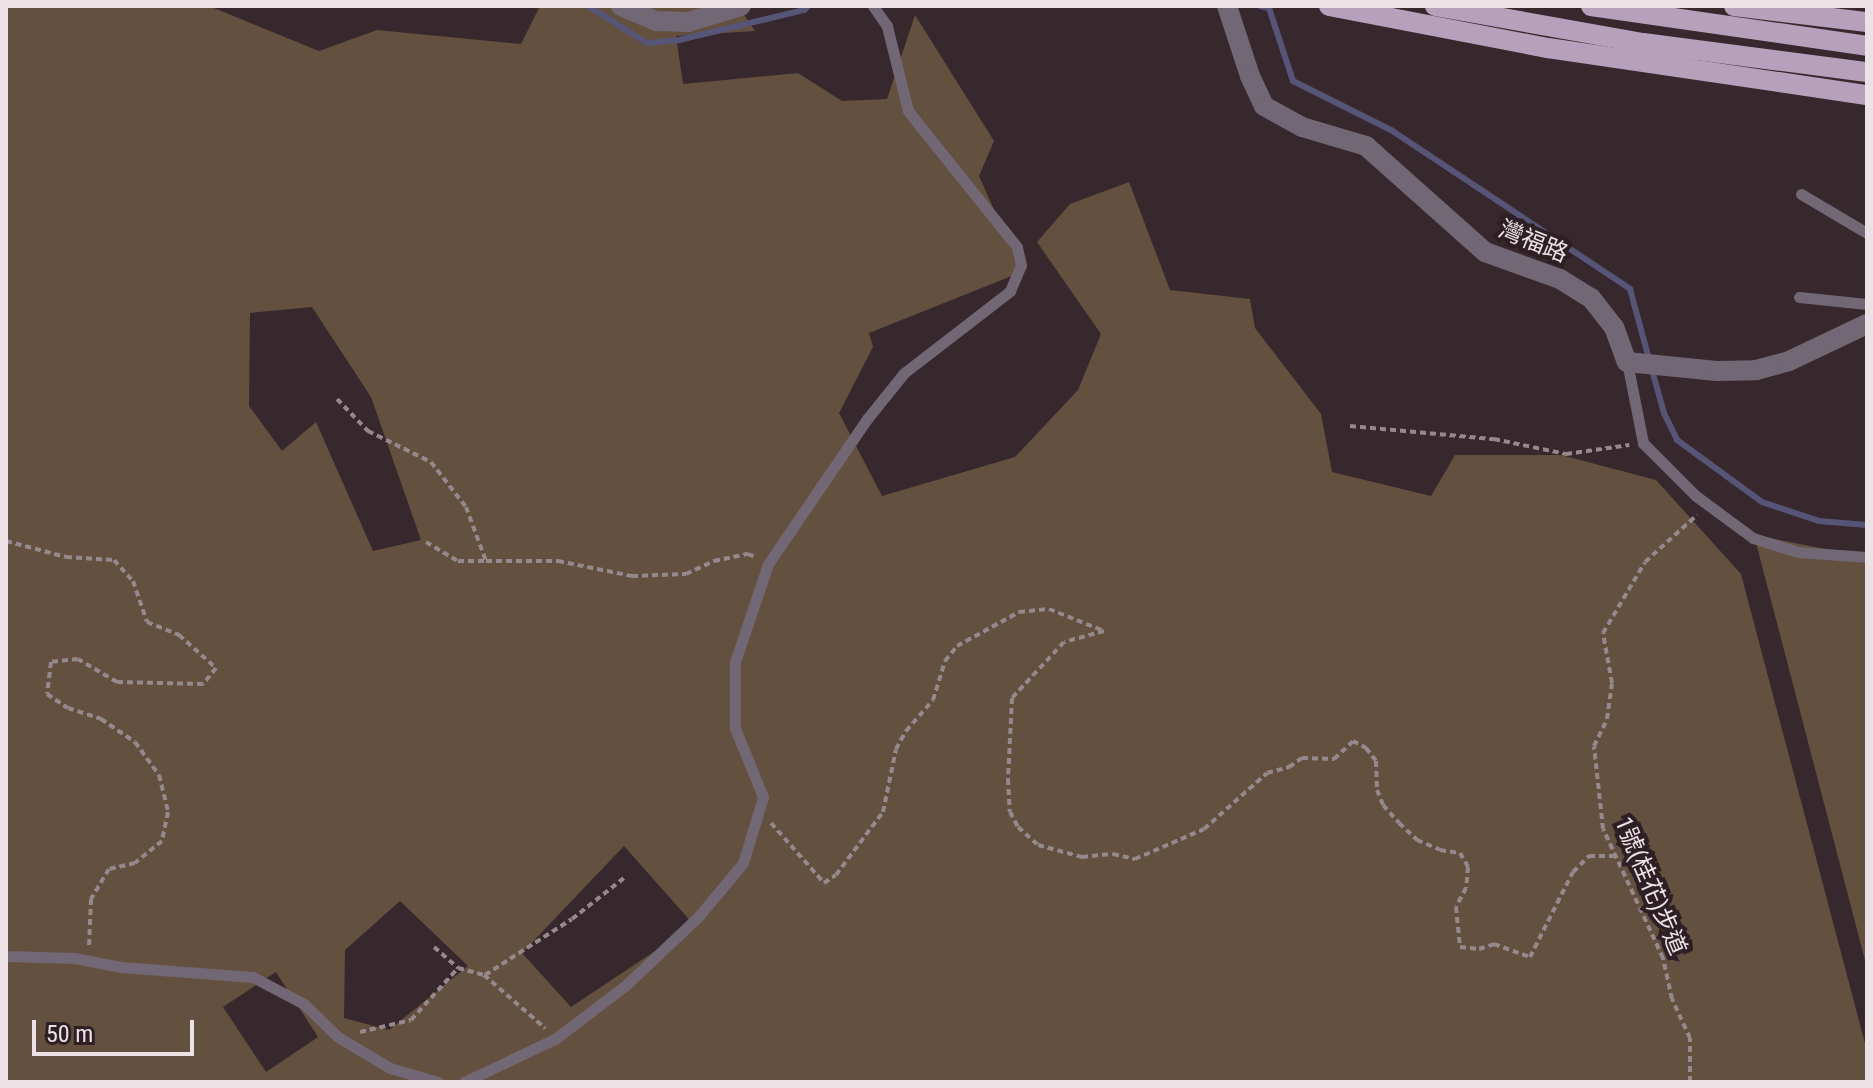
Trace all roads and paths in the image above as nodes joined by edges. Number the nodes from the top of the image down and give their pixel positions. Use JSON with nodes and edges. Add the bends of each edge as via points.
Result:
{"nodes":[{"id":1,"x":621,"y":6,"type":"edge"},
{"id":2,"x":741,"y":6,"type":"edge"},
{"id":3,"x":873,"y":6,"type":"edge"},
{"id":4,"x":1329,"y":6,"type":"edge"},
{"id":5,"x":1435,"y":6,"type":"edge"},
{"id":6,"x":1591,"y":6,"type":"edge"},
{"id":7,"x":1734,"y":6,"type":"edge"},
{"id":8,"x":1228,"y":11,"type":"edge"},
{"id":9,"x":1867,"y":22,"type":"edge"},
{"id":10,"x":1867,"y":46,"type":"edge"},
{"id":11,"x":1867,"y":72,"type":"edge"},
{"id":12,"x":1867,"y":95,"type":"edge"},
{"id":13,"x":1801,"y":194,"type":"dead end"},
{"id":14,"x":1867,"y":233,"type":"edge"},
{"id":15,"x":1799,"y":297,"type":"dead end"},
{"id":16,"x":1867,"y":304,"type":"edge"},
{"id":17,"x":1867,"y":324,"type":"edge"},
{"id":18,"x":1627,"y":362,"type":"junction"},
{"id":19,"x":337,"y":399,"type":"dead end"},
{"id":20,"x":1350,"y":426,"type":"dead end"},
{"id":21,"x":1643,"y":443,"type":"junction"},
{"id":22,"x":1711,"y":505,"type":"junction"},
{"id":23,"x":6,"y":541,"type":"edge"},
{"id":24,"x":426,"y":542,"type":"dead end"},
{"id":25,"x":1867,"y":557,"type":"edge"},
{"id":26,"x":486,"y":561,"type":"junction"},
{"id":27,"x":768,"y":564,"type":"junction"},
{"id":28,"x":756,"y":812,"type":"junction"},
{"id":29,"x":1614,"y":856,"type":"junction"},
{"id":30,"x":624,"y":878,"type":"dead end"},
{"id":31,"x":434,"y":947,"type":"dead end"},
{"id":32,"x":6,"y":956,"type":"edge"},
{"id":33,"x":90,"y":961,"type":"junction"},
{"id":34,"x":458,"y":968,"type":"junction"},
{"id":35,"x":484,"y":975,"type":"junction"},
{"id":36,"x":338,"y":1037,"type":"junction"},
{"id":37,"x":555,"y":1039,"type":"junction"},
{"id":38,"x":438,"y":1082,"type":"edge"},
{"id":39,"x":464,"y":1082,"type":"edge"},
{"id":40,"x":1690,"y":1082,"type":"edge"}],
"edges":[{"from":1,"to":2,"type":"street","via":[[656,21],[688,22]]},
{"from":3,"to":27,"type":"lane","via":[[887,26],[908,111],[1017,247],[1021,265],[1010,291],[904,373]]},
{"from":4,"to":12,"type":"main road","via":[[1548,48]]},
{"from":5,"to":11,"type":"main road","via":[[1643,43]]},
{"from":6,"to":10,"type":"main road"},
{"from":7,"to":9,"type":"main road"},
{"from":8,"to":18,"type":"street","name":"灣福路","via":[[1264,106],[1302,127],[1366,146],[1485,252],[1560,279],[1591,298],[1614,327]]},
{"from":13,"to":14,"type":"lane"},
{"from":15,"to":16,"type":"lane"},
{"from":17,"to":18,"type":"street","via":[[1789,361],[1756,370]]},
{"from":18,"to":21,"type":"lane"},
{"from":19,"to":26,"type":"path","via":[[368,431],[431,462],[466,507]]},
{"from":20,"to":21,"type":"path","via":[[1494,439],[1566,454]]},
{"from":21,"to":22,"type":"lane"},
{"from":22,"to":25,"type":"lane","via":[[1753,538],[1798,552]]},
{"from":22,"to":29,"type":"path","name":"1號(桂花)步道","via":[[1645,562],[1603,633],[1612,683],[1607,719],[1594,746],[1595,782]]},
{"from":23,"to":33,"type":"path","via":[[66,557],[114,560],[133,581],[147,622],[179,635],[216,668],[203,684],[117,682],[78,659],[51,662],[47,694],[135,742],[159,775],[168,812],[162,841],[135,863],[109,869],[91,899]]},
{"from":24,"to":26,"type":"path","via":[[458,561]]},
{"from":26,"to":27,"type":"path","via":[[558,561],[632,576],[686,574],[748,554]]},
{"from":27,"to":28,"type":"lane","via":[[735,662],[735,728],[763,797]]},
{"from":28,"to":29,"type":"path","via":[[787,838],[824,883],[836,875],[883,812],[896,749],[933,700],[945,661],[957,646],[1019,612],[1049,609],[1104,631],[1064,642],[1012,698],[1010,812],[1038,845],[1082,857],[1113,854],[1135,859],[1204,829],[1267,773],[1302,758],[1334,759],[1353,741],[1376,761],[1377,790],[1399,823],[1417,840],[1460,853],[1468,867],[1466,888],[1456,907],[1460,947],[1494,944],[1530,957],[1573,872],[1589,856]]},
{"from":28,"to":37,"type":"lane","via":[[743,863],[723,890],[626,985]]},
{"from":29,"to":40,"type":"path","name":"1號(桂花)步道","via":[[1663,958],[1672,999],[1690,1038]]},
{"from":30,"to":35,"type":"path","via":[[572,919]]},
{"from":31,"to":34,"type":"path"},
{"from":32,"to":33,"type":"lane"},
{"from":33,"to":36,"type":"lane","via":[[253,977],[304,1004]]},
{"from":34,"to":35,"type":"path"},
{"from":34,"to":36,"type":"path","via":[[411,1020]]},
{"from":35,"to":37,"type":"path"},
{"from":36,"to":38,"type":"lane","via":[[390,1068]]},
{"from":37,"to":39,"type":"lane"}]}
